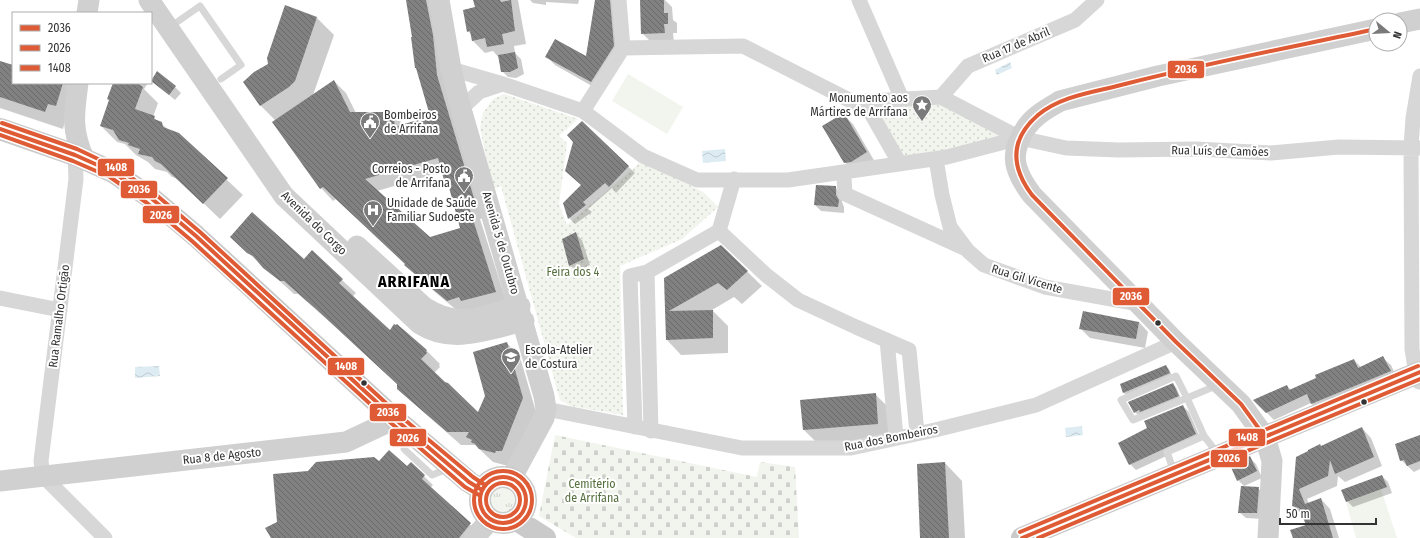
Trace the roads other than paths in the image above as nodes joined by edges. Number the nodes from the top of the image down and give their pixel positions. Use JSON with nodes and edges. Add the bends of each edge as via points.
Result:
{"nodes":[{"id":1,"x":89,"y":0,"type":"edge"},
{"id":2,"x":149,"y":0,"type":"edge"},
{"id":3,"x":167,"y":0,"type":"edge"},
{"id":4,"x":439,"y":0,"type":"edge"},
{"id":5,"x":619,"y":0,"type":"edge"},
{"id":6,"x":859,"y":0,"type":"edge"},
{"id":7,"x":1097,"y":0,"type":"edge"},
{"id":8,"x":87,"y":12,"type":"edge"},
{"id":9,"x":1420,"y":19,"type":"edge"},
{"id":10,"x":1408,"y":22,"type":"edge"},
{"id":11,"x":174,"y":24,"type":"junction"},
{"id":12,"x":1368,"y":30,"type":"edge"},
{"id":13,"x":623,"y":48,"type":"junction"},
{"id":14,"x":451,"y":69,"type":"junction"},
{"id":15,"x":1420,"y":76,"type":"edge"},
{"id":16,"x":78,"y":84,"type":"edge"},
{"id":17,"x":503,"y":84,"type":"junction"},
{"id":18,"x":941,"y":97,"type":"junction"},
{"id":19,"x":902,"y":99,"type":"junction"},
{"id":20,"x":864,"y":101,"type":"junction"},
{"id":21,"x":462,"y":109,"type":"junction"},
{"id":22,"x":582,"y":111,"type":"junction"},
{"id":23,"x":74,"y":118,"type":"junction"},
{"id":24,"x":0,"y":129,"type":"edge"},
{"id":25,"x":1020,"y":138,"type":"junction"},
{"id":26,"x":50,"y":146,"type":"junction"},
{"id":27,"x":1415,"y":147,"type":"edge"},
{"id":28,"x":80,"y":157,"type":"junction"},
{"id":29,"x":936,"y":159,"type":"junction"},
{"id":30,"x":900,"y":164,"type":"junction"},
{"id":31,"x":844,"y":178,"type":"dead end"},
{"id":32,"x":734,"y":179,"type":"junction"},
{"id":33,"x":719,"y":231,"type":"junction"},
{"id":34,"x":968,"y":251,"type":"junction"},
{"id":35,"x":647,"y":272,"type":"junction"},
{"id":36,"x":0,"y":298,"type":"edge"},
{"id":37,"x":1139,"y":304,"type":"junction"},
{"id":38,"x":60,"y":310,"type":"junction"},
{"id":39,"x":522,"y":314,"type":"junction"},
{"id":40,"x":649,"y":331,"type":"junction"},
{"id":41,"x":632,"y":332,"type":"junction"},
{"id":42,"x":887,"y":340,"type":"junction"},
{"id":43,"x":1176,"y":342,"type":"junction"},
{"id":44,"x":1419,"y":376,"type":"edge"},
{"id":45,"x":1220,"y":384,"type":"junction"},
{"id":46,"x":1187,"y":398,"type":"junction"},
{"id":47,"x":546,"y":409,"type":"junction"},
{"id":48,"x":402,"y":424,"type":"junction"},
{"id":49,"x":635,"y":427,"type":"junction"},
{"id":50,"x":651,"y":431,"type":"junction"},
{"id":51,"x":917,"y":433,"type":"junction"},
{"id":52,"x":1204,"y":436,"type":"junction"},
{"id":53,"x":896,"y":437,"type":"junction"},
{"id":54,"x":1265,"y":437,"type":"junction"},
{"id":55,"x":1219,"y":456,"type":"junction"},
{"id":56,"x":1175,"y":475,"type":"junction"},
{"id":57,"x":43,"y":476,"type":"junction"},
{"id":58,"x":511,"y":479,"type":"junction"},
{"id":59,"x":0,"y":481,"type":"edge"},
{"id":60,"x":482,"y":490,"type":"junction"},
{"id":61,"x":491,"y":519,"type":"junction"},
{"id":62,"x":515,"y":519,"type":"junction"},
{"id":63,"x":105,"y":538,"type":"edge"},
{"id":64,"x":474,"y":538,"type":"edge"},
{"id":65,"x":545,"y":538,"type":"edge"},
{"id":66,"x":1022,"y":538,"type":"edge"},
{"id":67,"x":1268,"y":538,"type":"edge"}],
"edges":[{"from":1,"to":8,"type":"street"},
{"from":2,"to":11,"type":"street","name":"Avenida do Corgo"},
{"from":3,"to":11,"type":"street","name":"Avenida do Corgo"},
{"from":4,"to":14,"type":"street","name":"Avenida 5 de Outubro"},
{"from":5,"to":13,"type":"street"},
{"from":6,"to":19,"type":"street"},
{"from":7,"to":18,"type":"street","name":"Rua 17 de Abril","via":[[1075,20],[968,66]]},
{"from":9,"to":10,"type":"street"},
{"from":11,"to":39,"type":"street","name":"Avenida do Corgo","via":[[221,80],[302,196],[424,307],[444,318],[464,321]]},
{"from":11,"to":39,"type":"street","name":"Avenida do Corgo","via":[[284,196],[420,324],[428,330],[452,336],[464,335]]},
{"from":12,"to":25,"type":"street","via":[[1166,74],[1060,101],[1035,117]]},
{"from":13,"to":20,"type":"street","via":[[744,46],[853,102]]},
{"from":13,"to":22,"type":"street"},
{"from":14,"to":17,"type":"street"},
{"from":14,"to":21,"type":"street","name":"Avenida 5 de Outubro"},
{"from":15,"to":27,"type":"street","via":[[1413,118]]},
{"from":16,"to":23,"type":"street"},
{"from":17,"to":21,"type":"street","via":[[479,92]]},
{"from":17,"to":22,"type":"street"},
{"from":18,"to":19,"type":"street"},
{"from":18,"to":25,"type":"street"},
{"from":19,"to":20,"type":"street"},
{"from":20,"to":30,"type":"street"},
{"from":21,"to":39,"type":"street","name":"Avenida 5 de Outubro"},
{"from":22,"to":32,"type":"street","via":[[643,156],[697,180]]},
{"from":23,"to":26,"type":"street","via":[[66,134]]},
{"from":23,"to":28,"type":"street"},
{"from":24,"to":26,"type":"main road"},
{"from":25,"to":27,"type":"street","name":"Rua Luís de Camões","via":[[1066,148],[1119,150],[1196,149],[1271,153],[1339,147]]},
{"from":25,"to":29,"type":"street"},
{"from":25,"to":37,"type":"street","via":[[1015,151],[1016,167],[1032,195]]},
{"from":26,"to":28,"type":"main road"},
{"from":27,"to":44,"type":"street","via":[[1412,349]]},
{"from":28,"to":38,"type":"street","name":"Rua Ramalho Ortigão"},
{"from":28,"to":48,"type":"main road","via":[[114,172],[151,198]]},
{"from":29,"to":30,"type":"street"},
{"from":29,"to":34,"type":"street","via":[[950,227]]},
{"from":30,"to":32,"type":"street","via":[[788,180]]},
{"from":31,"to":34,"type":"street","via":[[845,194]]},
{"from":32,"to":33,"type":"street"},
{"from":33,"to":35,"type":"street"},
{"from":33,"to":42,"type":"street","via":[[766,275],[798,300]]},
{"from":34,"to":37,"type":"street","name":"Rua Gil Vicente","via":[[984,266],[1045,287]]},
{"from":35,"to":40,"type":"street"},
{"from":35,"to":41,"type":"street","via":[[630,276]]},
{"from":36,"to":38,"type":"street"},
{"from":37,"to":43,"type":"street"},
{"from":38,"to":57,"type":"street","name":"Rua Ramalho Ortigão","via":[[41,461]]},
{"from":39,"to":47,"type":"street","name":"Avenida 5 de Outubro"},
{"from":40,"to":41,"type":"street"},
{"from":40,"to":50,"type":"street"},
{"from":41,"to":49,"type":"street"},
{"from":42,"to":51,"type":"street","via":[[909,350]]},
{"from":42,"to":53,"type":"street"},
{"from":43,"to":45,"type":"street"},
{"from":43,"to":51,"type":"street","name":"Rua dos Bombeiros","via":[[1036,405]]},
{"from":44,"to":54,"type":"main road"},
{"from":45,"to":46,"type":"lane"},
{"from":45,"to":54,"type":"street","via":[[1241,404]]},
{"from":46,"to":46,"type":"lane","via":[[1133,420],[1121,400],[1176,376]]},
{"from":46,"to":52,"type":"lane"},
{"from":47,"to":49,"type":"street","name":"Rua dos Bombeiros"},
{"from":47,"to":58,"type":"street","via":[[544,418]]},
{"from":48,"to":57,"type":"street","name":"Rua 8 de Agosto","via":[[346,442]]},
{"from":48,"to":60,"type":"main road","via":[[468,482]]},
{"from":49,"to":50,"type":"street","name":"Rua dos Bombeiros"},
{"from":50,"to":53,"type":"street","name":"Rua dos Bombeiros","via":[[742,448],[851,448]]},
{"from":51,"to":53,"type":"street","name":"Rua dos Bombeiros"},
{"from":52,"to":55,"type":"lane"},
{"from":52,"to":56,"type":"lane","via":[[1167,452]]},
{"from":54,"to":55,"type":"main road"},
{"from":54,"to":67,"type":"street","via":[[1272,461]]},
{"from":55,"to":56,"type":"main road"},
{"from":56,"to":66,"type":"main road"},
{"from":57,"to":59,"type":"street","name":"Rua 8 de Agosto"},
{"from":57,"to":63,"type":"street"},
{"from":58,"to":60,"type":"main road","via":[[505,477],[491,480]]},
{"from":58,"to":62,"type":"main road","via":[[517,482],[525,494],[524,508]]},
{"from":60,"to":61,"type":"main road","via":[[482,510]]},
{"from":61,"to":62,"type":"main road","via":[[503,523]]},
{"from":61,"to":64,"type":"street"},
{"from":62,"to":65,"type":"main road"}]}
